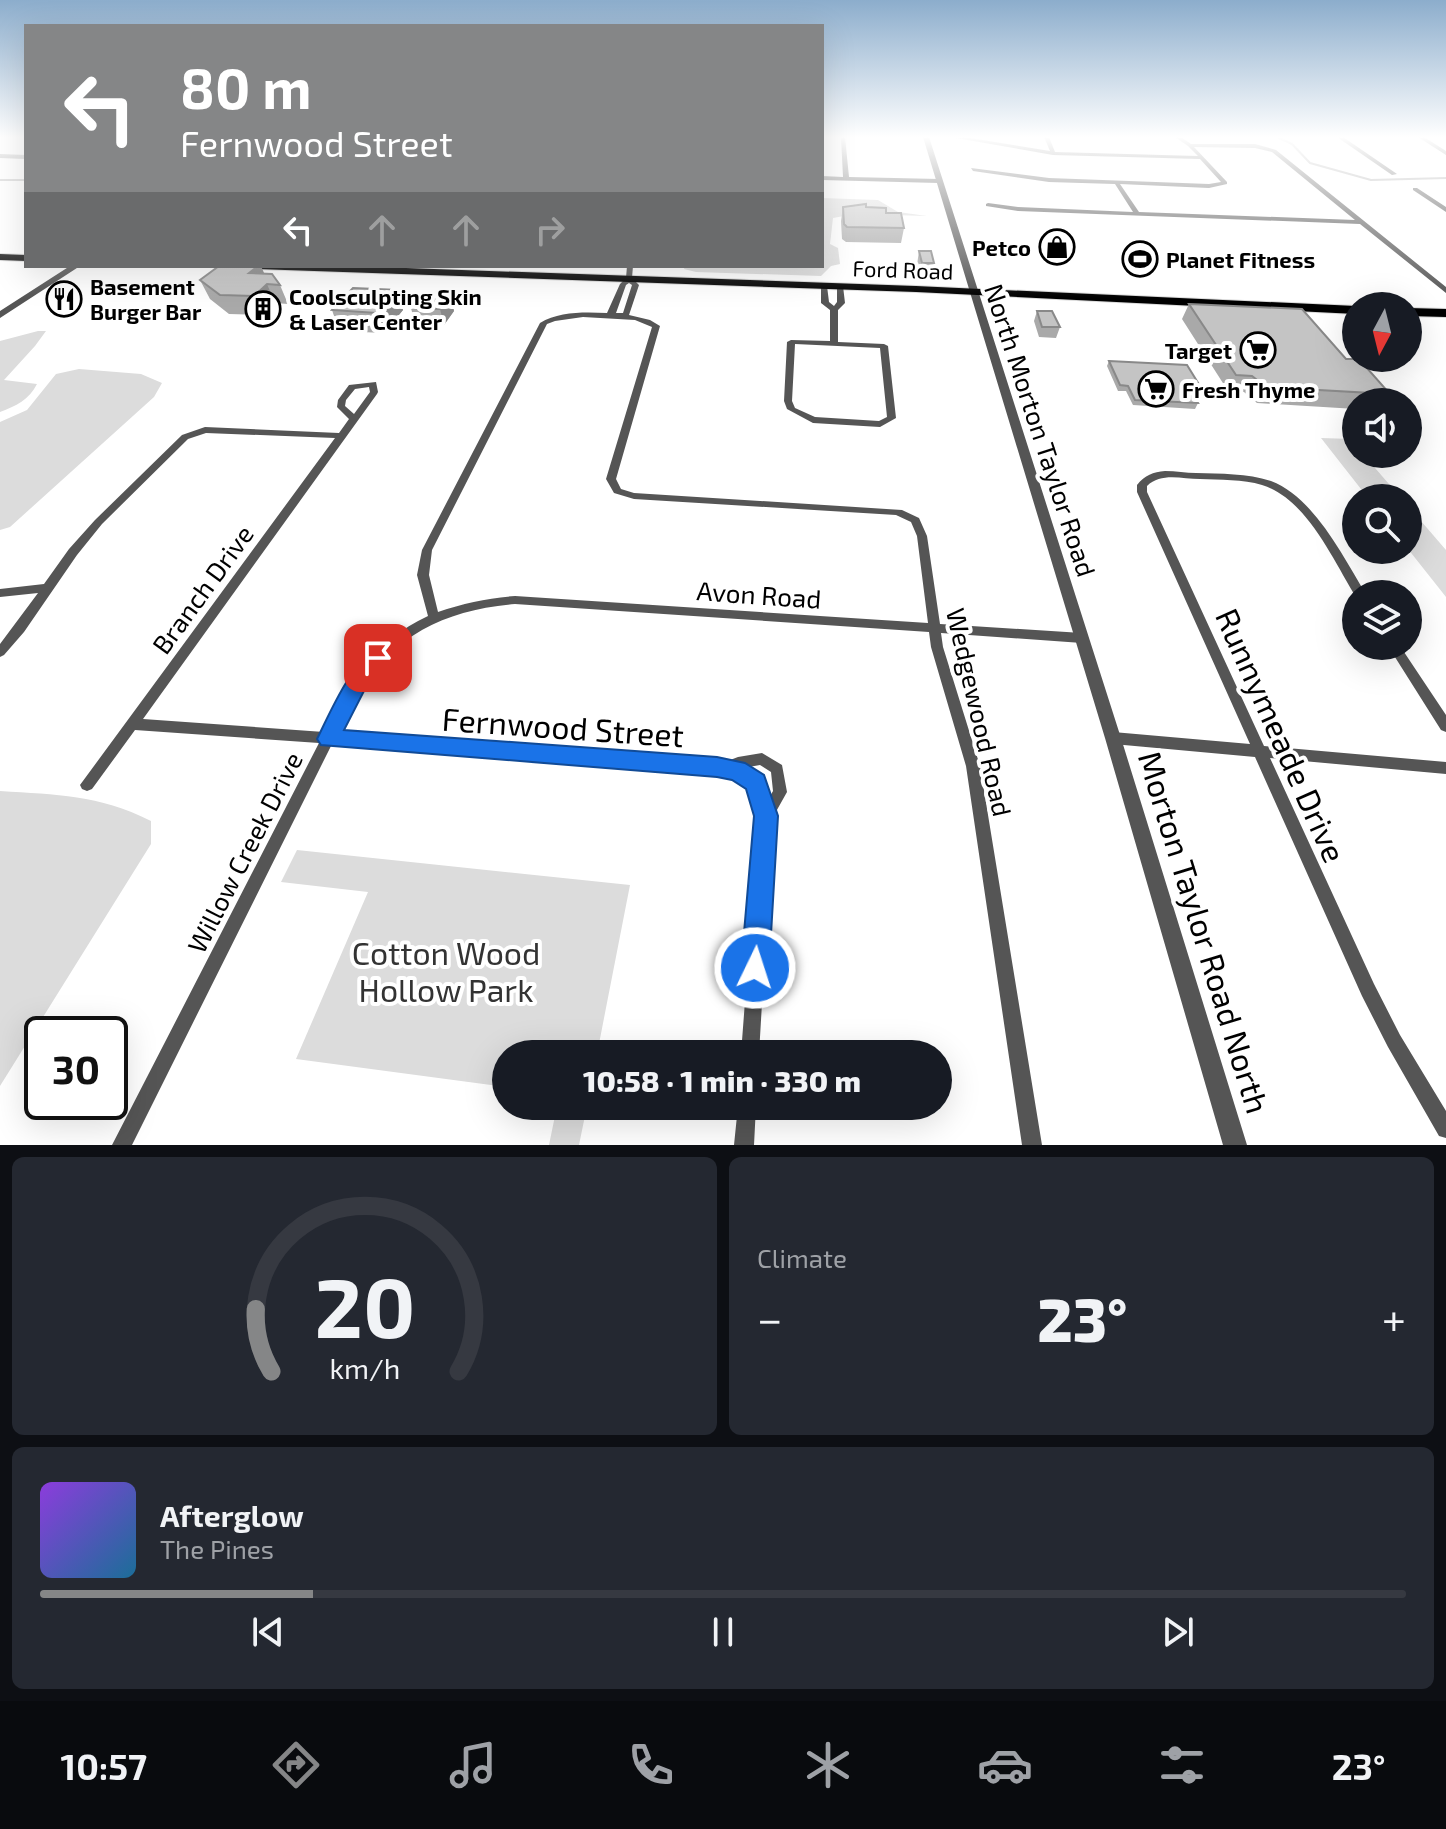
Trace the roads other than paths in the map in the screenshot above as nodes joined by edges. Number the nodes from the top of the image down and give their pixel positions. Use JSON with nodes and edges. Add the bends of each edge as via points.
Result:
{"nodes":[{"id":1,"x":942,"y":190,"type":"edge"},
{"id":2,"x":1122,"y":190,"type":"edge"},
{"id":3,"x":1324,"y":190,"type":"edge"},
{"id":4,"x":1417,"y":190,"type":"edge"},
{"id":5,"x":988,"y":205,"type":"dead end"},
{"id":6,"x":1446,"y":210,"type":"edge"},
{"id":7,"x":1138,"y":214,"type":"junction"},
{"id":8,"x":1363,"y":222,"type":"junction"},
{"id":9,"x":0,"y":257,"type":"edge"},
{"id":10,"x":24,"y":258,"type":"edge"},
{"id":11,"x":73,"y":268,"type":"edge"},
{"id":12,"x":380,"y":268,"type":"edge"},
{"id":13,"x":629,"y":272,"type":"edge"},
{"id":14,"x":824,"y":286,"type":"junction"},
{"id":15,"x":840,"y":286,"type":"junction"},
{"id":16,"x":972,"y":291,"type":"junction"},
{"id":17,"x":1446,"y":291,"type":"edge"},
{"id":18,"x":834,"y":309,"type":"junction"},
{"id":19,"x":1342,"y":309,"type":"edge"},
{"id":20,"x":1422,"y":312,"type":"edge"},
{"id":21,"x":1446,"y":313,"type":"edge"},
{"id":22,"x":0,"y":315,"type":"edge"},
{"id":23,"x":615,"y":317,"type":"junction"},
{"id":24,"x":834,"y":343,"type":"junction"},
{"id":25,"x":354,"y":419,"type":"dead end"},
{"id":26,"x":341,"y":436,"type":"junction"},
{"id":27,"x":1351,"y":580,"type":"edge"},
{"id":28,"x":47,"y":588,"type":"junction"},
{"id":29,"x":0,"y":593,"type":"edge"},
{"id":30,"x":434,"y":617,"type":"junction"},
{"id":31,"x":934,"y":628,"type":"junction"},
{"id":32,"x":1082,"y":638,"type":"junction"},
{"id":33,"x":0,"y":652,"type":"edge"},
{"id":34,"x":1403,"y":660,"type":"edge"},
{"id":35,"x":132,"y":724,"type":"junction"},
{"id":36,"x":1446,"y":726,"type":"edge"},
{"id":37,"x":1113,"y":738,"type":"junction"},
{"id":38,"x":328,"y":739,"type":"junction"},
{"id":39,"x":1258,"y":752,"type":"junction"},
{"id":40,"x":727,"y":768,"type":"junction"},
{"id":41,"x":1446,"y":768,"type":"edge"},
{"id":42,"x":87,"y":785,"type":"dead end"},
{"id":43,"x":766,"y":816,"type":"junction"},
{"id":44,"x":751,"y":1040,"type":"edge"},
{"id":45,"x":746,"y":1120,"type":"edge"},
{"id":46,"x":1446,"y":1129,"type":"edge"},
{"id":47,"x":122,"y":1145,"type":"edge"},
{"id":48,"x":744,"y":1145,"type":"edge"},
{"id":49,"x":1032,"y":1145,"type":"edge"},
{"id":50,"x":1235,"y":1145,"type":"edge"}],
"edges":[{"from":1,"to":16,"type":"street","name":"North Morton Taylor Road"},
{"from":2,"to":7,"type":"street"},
{"from":3,"to":8,"type":"street"},
{"from":4,"to":6,"type":"street"},
{"from":5,"to":7,"type":"street"},
{"from":7,"to":8,"type":"street"},
{"from":8,"to":17,"type":"street"},
{"from":9,"to":10,"type":"main road"},
{"from":11,"to":22,"type":"street"},
{"from":12,"to":13,"type":"main road","name":"Ford Road"},
{"from":13,"to":14,"type":"main road","name":"Ford Road"},
{"from":13,"to":23,"type":"street","via":[[611,313]]},
{"from":13,"to":23,"type":"street","via":[[635,289],[626,314]]},
{"from":14,"to":15,"type":"main road","name":"Ford Road"},
{"from":14,"to":18,"type":"street","via":[[825,303]]},
{"from":15,"to":16,"type":"main road","name":"Ford Road"},
{"from":15,"to":18,"type":"street","via":[[841,303]]},
{"from":16,"to":19,"type":"main road","name":"Ford Road"},
{"from":16,"to":32,"type":"street","name":"North Morton Taylor Road"},
{"from":18,"to":24,"type":"street"},
{"from":20,"to":21,"type":"main road"},
{"from":23,"to":30,"type":"street","via":[[566,315],[544,323],[427,550],[423,575]]},
{"from":23,"to":31,"type":"street","name":"Wedgewood Road","via":[[648,320],[657,328],[611,479],[614,488],[634,496],[904,513],[920,527]]},
{"from":24,"to":24,"type":"street","via":[[791,342],[791,409],[813,420],[889,422],[893,416],[884,346]]},
{"from":25,"to":26,"type":"street","name":"Branch Drive"},
{"from":26,"to":28,"type":"street","via":[[205,430],[190,434],[81,542]]},
{"from":26,"to":35,"type":"street","name":"Branch Drive"},
{"from":27,"to":39,"type":"street","name":"Runnymeade Drive","via":[[1301,504],[1276,486],[1251,479],[1165,474],[1146,479],[1141,488]]},
{"from":28,"to":29,"type":"street"},
{"from":28,"to":33,"type":"street"},
{"from":30,"to":31,"type":"street","name":"Avon Road","via":[[476,603],[515,600]]},
{"from":30,"to":38,"type":"street","name":"Willow Creek Drive","via":[[391,645],[361,677]]},
{"from":31,"to":32,"type":"street","name":"Avon Road"},
{"from":31,"to":49,"type":"street","name":"Wedgewood Road","via":[[973,766]]},
{"from":32,"to":37,"type":"street","name":"North Morton Taylor Road"},
{"from":34,"to":36,"type":"street"},
{"from":35,"to":38,"type":"street","name":"Fernwood Street"},
{"from":35,"to":42,"type":"street","name":"Branch Drive"},
{"from":37,"to":39,"type":"street"},
{"from":37,"to":50,"type":"street","name":"Morton Taylor Road North"},
{"from":38,"to":40,"type":"street","name":"Fernwood Street"},
{"from":38,"to":47,"type":"street","name":"Willow Creek Drive"},
{"from":39,"to":41,"type":"street"},
{"from":39,"to":46,"type":"street","name":"Runnymeade Drive","via":[[1368,990]]},
{"from":40,"to":43,"type":"street","via":[[756,782]]},
{"from":40,"to":43,"type":"street","name":"Fernwood Street","via":[[762,759],[777,769],[780,792]]},
{"from":43,"to":44,"type":"street"},
{"from":45,"to":48,"type":"street"}]}
